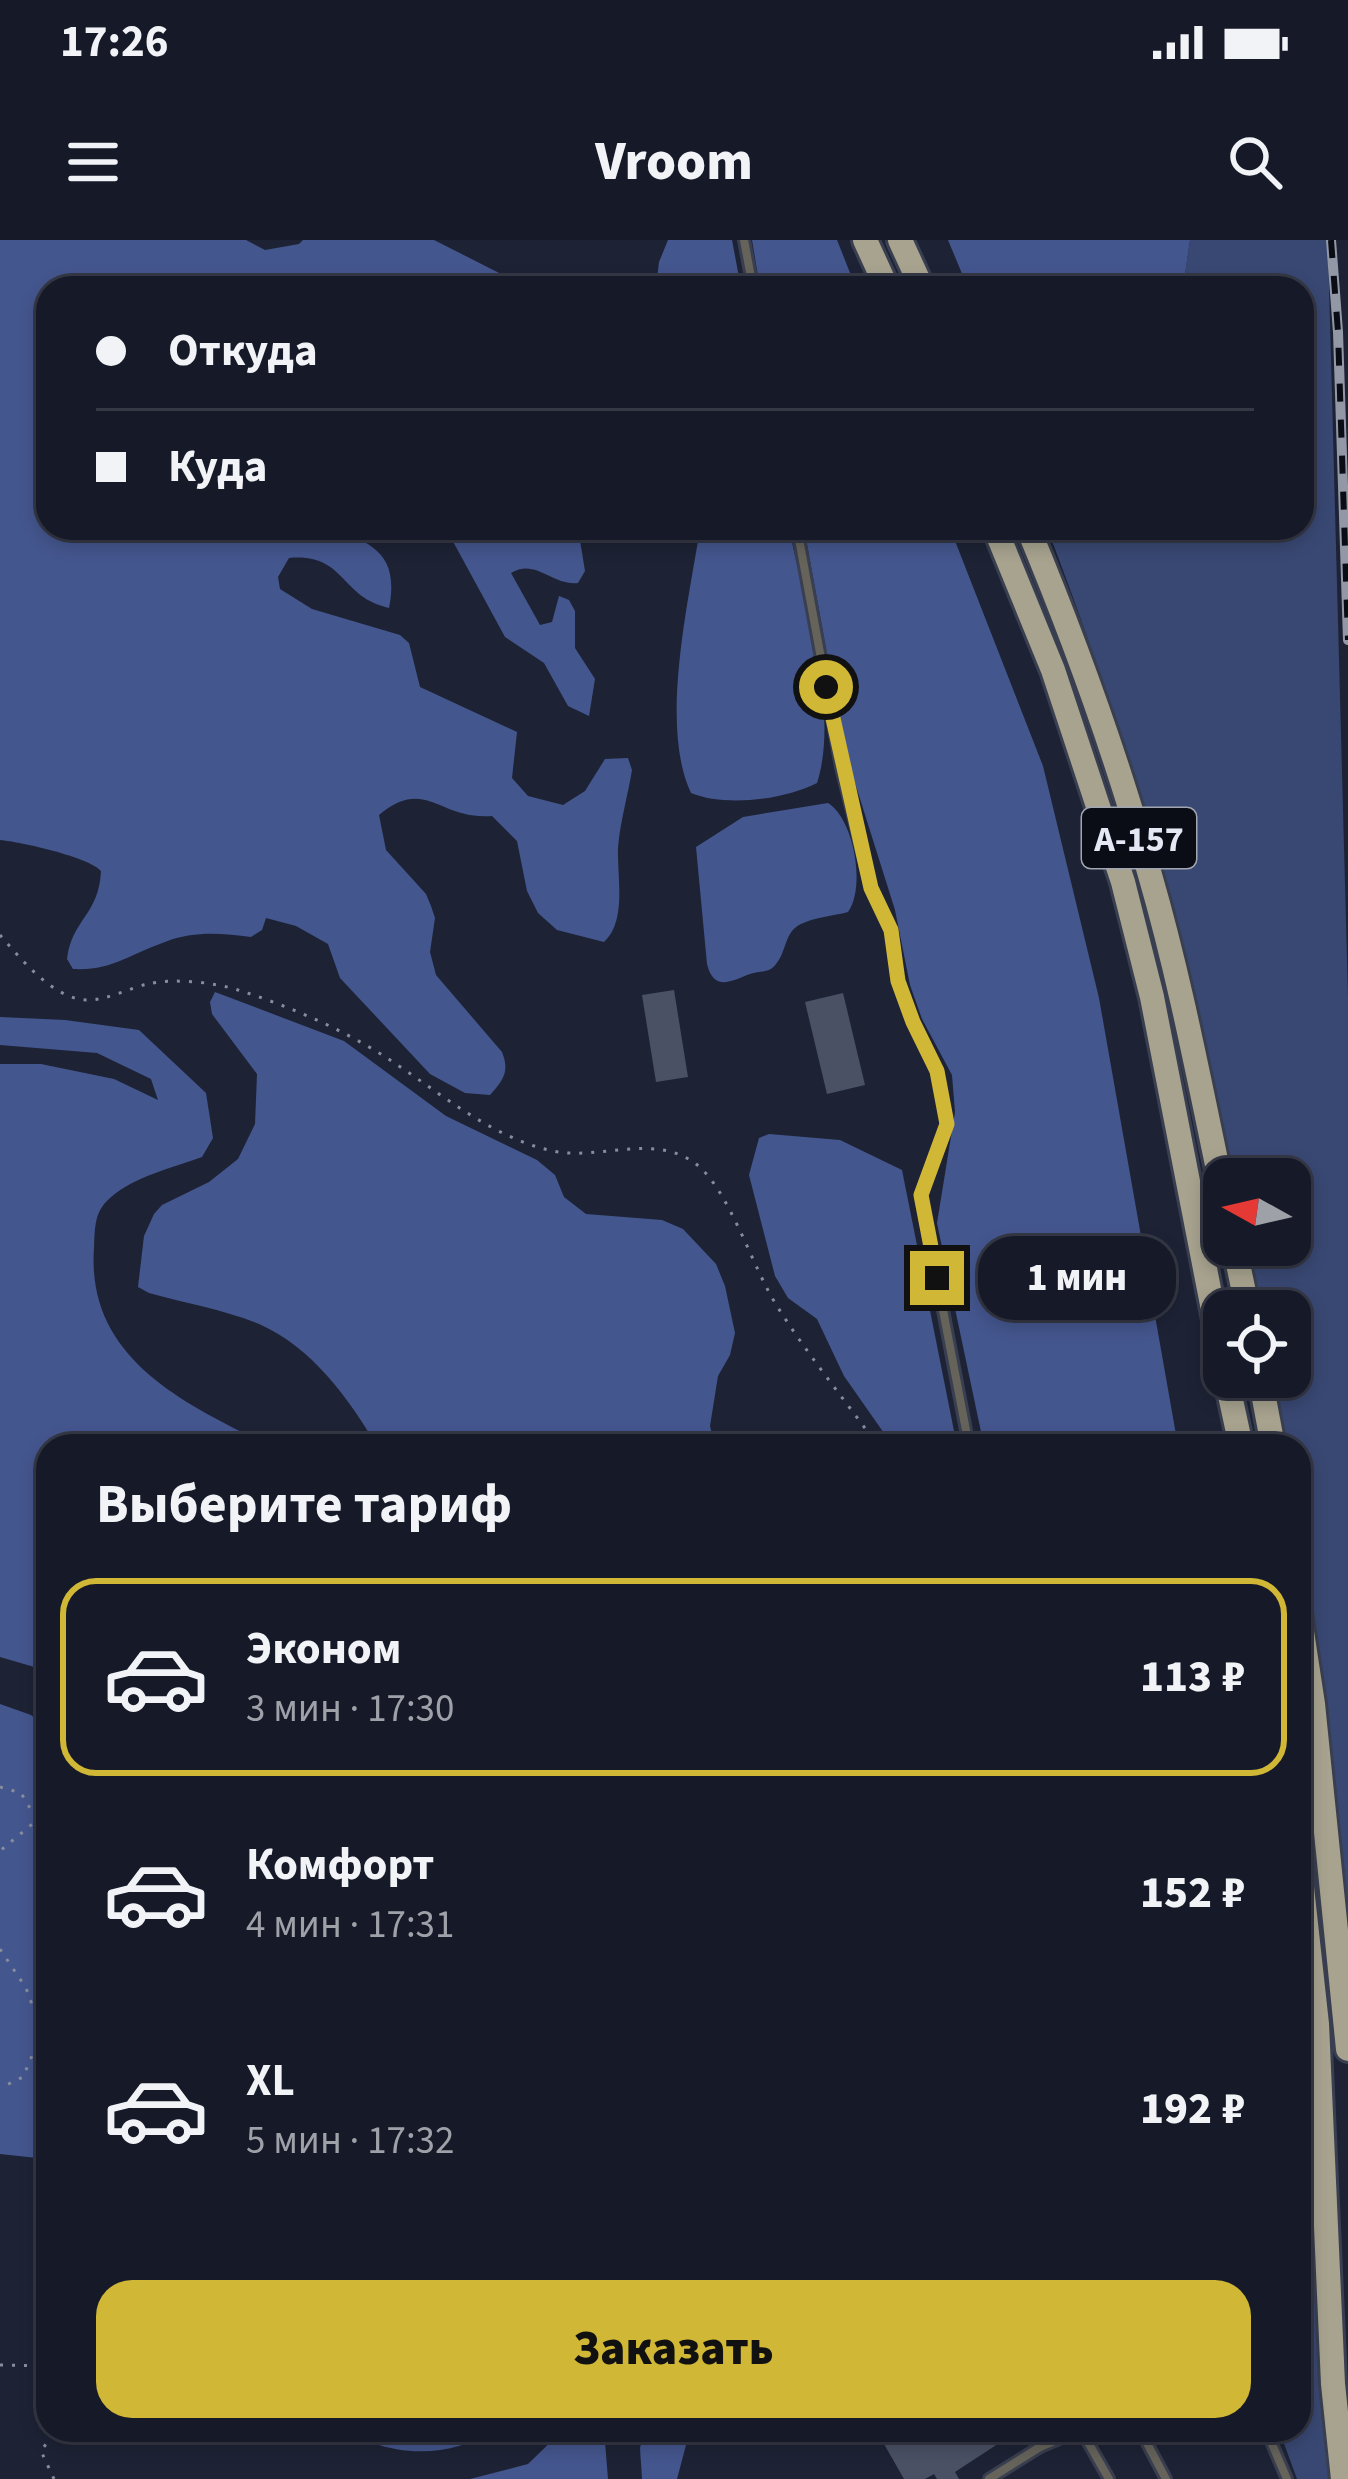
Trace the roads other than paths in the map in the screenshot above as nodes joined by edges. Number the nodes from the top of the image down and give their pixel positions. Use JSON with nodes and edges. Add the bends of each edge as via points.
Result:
{"nodes":[{"id":1,"x":744,"y":240,"type":"edge"},
{"id":2,"x":865,"y":240,"type":"edge"},
{"id":3,"x":900,"y":240,"type":"edge"},
{"id":4,"x":751,"y":276,"type":"edge"},
{"id":5,"x":882,"y":276,"type":"edge"},
{"id":6,"x":916,"y":276,"type":"edge"},
{"id":7,"x":799,"y":540,"type":"edge"},
{"id":8,"x":1000,"y":540,"type":"edge"},
{"id":9,"x":1032,"y":540,"type":"edge"},
{"id":10,"x":1216,"y":1158,"type":"edge"},
{"id":11,"x":1209,"y":1290,"type":"edge"},
{"id":12,"x":1230,"y":1398,"type":"edge"},
{"id":13,"x":1264,"y":1398,"type":"edge"},
{"id":14,"x":967,"y":1434,"type":"edge"},
{"id":15,"x":1238,"y":1434,"type":"edge"},
{"id":16,"x":1271,"y":1434,"type":"edge"},
{"id":17,"x":1311,"y":1743,"type":"edge"},
{"id":18,"x":1311,"y":1969,"type":"edge"},
{"id":19,"x":1348,"y":2050,"type":"edge"},
{"id":20,"x":1038,"y":2442,"type":"edge"},
{"id":21,"x":1052,"y":2442,"type":"edge"},
{"id":22,"x":1088,"y":2442,"type":"edge"},
{"id":23,"x":1146,"y":2442,"type":"edge"},
{"id":24,"x":1271,"y":2442,"type":"edge"},
{"id":25,"x":1040,"y":2447,"type":"junction"},
{"id":26,"x":989,"y":2479,"type":"edge"},
{"id":27,"x":1109,"y":2479,"type":"edge"},
{"id":28,"x":1166,"y":2479,"type":"edge"},
{"id":29,"x":1287,"y":2479,"type":"edge"},
{"id":30,"x":1343,"y":2479,"type":"edge"}],
"edges":[{"from":1,"to":4,"type":"lane"},
{"from":2,"to":5,"type":"main road"},
{"from":3,"to":6,"type":"main road"},
{"from":7,"to":14,"type":"lane","via":[[871,888],[891,930],[898,981],[937,1071],[947,1124],[921,1195]]},
{"from":8,"to":11,"type":"main road","number":"А-157","via":[[1123,882]]},
{"from":9,"to":10,"type":"main road","number":"А-157","via":[[1150,875]]},
{"from":12,"to":15,"type":"main road"},
{"from":13,"to":16,"type":"main road"},
{"from":17,"to":19,"type":"main road"},
{"from":18,"to":30,"type":"main road"},
{"from":20,"to":25,"type":"lane"},
{"from":21,"to":25,"type":"lane"},
{"from":22,"to":27,"type":"lane"},
{"from":23,"to":28,"type":"lane"},
{"from":24,"to":29,"type":"lane"},
{"from":25,"to":26,"type":"lane"}]}
